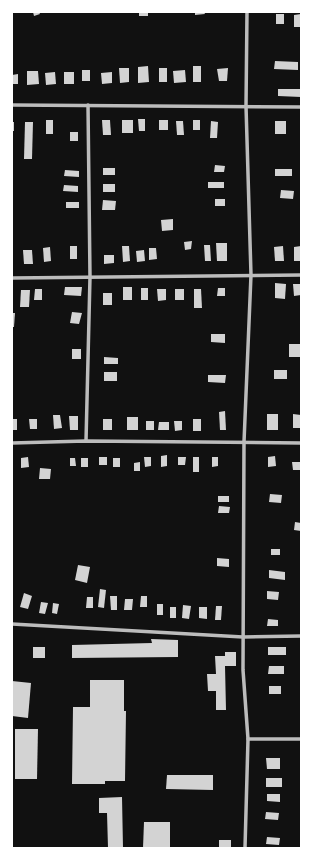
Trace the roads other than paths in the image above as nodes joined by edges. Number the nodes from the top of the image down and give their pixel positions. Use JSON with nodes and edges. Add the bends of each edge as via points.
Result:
{"nodes":[{"id":1,"x":247,"y":12,"type":"edge"},
{"id":2,"x":12,"y":105,"type":"edge"},
{"id":3,"x":88,"y":105,"type":"junction"},
{"id":4,"x":246,"y":106,"type":"junction"},
{"id":5,"x":301,"y":107,"type":"edge"},
{"id":6,"x":301,"y":274,"type":"edge"},
{"id":7,"x":251,"y":275,"type":"junction"},
{"id":8,"x":90,"y":277,"type":"junction"},
{"id":9,"x":12,"y":278,"type":"edge"},
{"id":10,"x":86,"y":441,"type":"junction"},
{"id":11,"x":244,"y":442,"type":"junction"},
{"id":12,"x":12,"y":443,"type":"edge"},
{"id":13,"x":301,"y":443,"type":"edge"},
{"id":14,"x":12,"y":624,"type":"edge"},
{"id":15,"x":301,"y":636,"type":"edge"},
{"id":16,"x":243,"y":637,"type":"junction"},
{"id":17,"x":248,"y":739,"type":"junction"},
{"id":18,"x":301,"y":739,"type":"edge"},
{"id":19,"x":245,"y":848,"type":"edge"}],
"edges":[{"from":1,"to":4,"type":"street"},
{"from":2,"to":3,"type":"street"},
{"from":3,"to":4,"type":"street"},
{"from":3,"to":8,"type":"street"},
{"from":4,"to":5,"type":"street"},
{"from":4,"to":7,"type":"street"},
{"from":6,"to":7,"type":"street"},
{"from":7,"to":8,"type":"street"},
{"from":7,"to":11,"type":"street"},
{"from":8,"to":9,"type":"street"},
{"from":8,"to":10,"type":"street"},
{"from":10,"to":11,"type":"street"},
{"from":10,"to":12,"type":"street"},
{"from":11,"to":13,"type":"street"},
{"from":11,"to":16,"type":"street"},
{"from":14,"to":16,"type":"street"},
{"from":15,"to":16,"type":"street"},
{"from":16,"to":17,"type":"street"},
{"from":17,"to":18,"type":"street"},
{"from":17,"to":19,"type":"street"}]}
